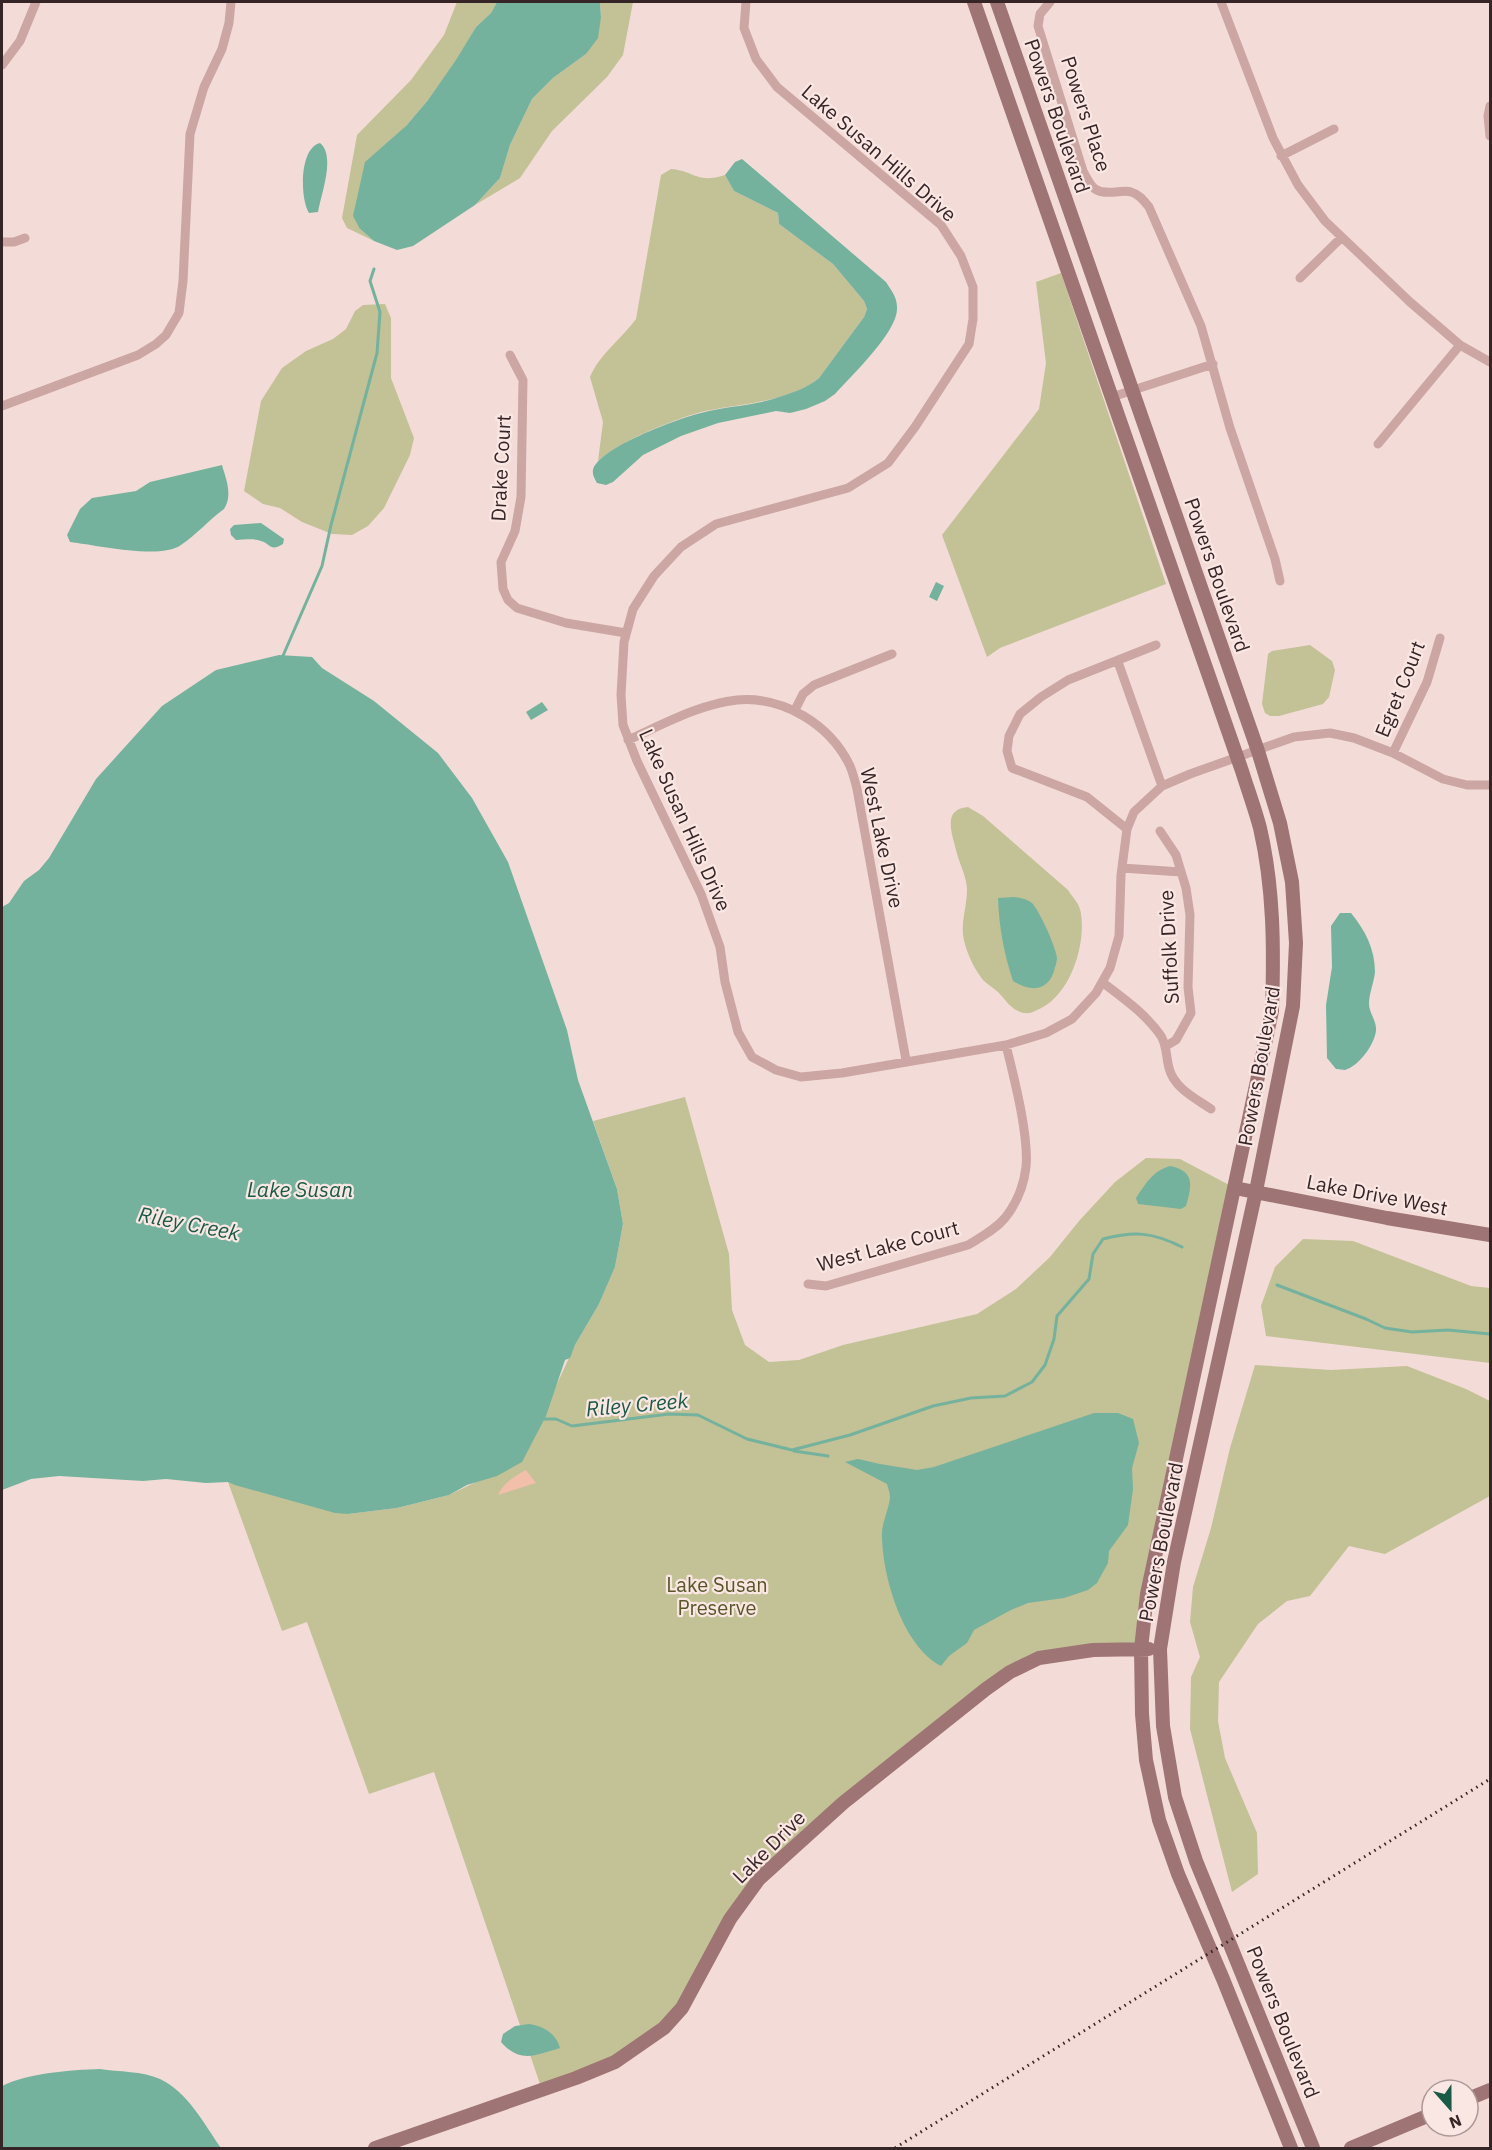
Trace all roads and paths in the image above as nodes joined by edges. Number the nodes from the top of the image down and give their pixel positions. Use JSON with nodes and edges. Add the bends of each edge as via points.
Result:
{"nodes":[{"id":1,"x":36,"y":2,"type":"edge"},
{"id":2,"x":231,"y":2,"type":"edge"},
{"id":3,"x":746,"y":2,"type":"edge"},
{"id":4,"x":974,"y":2,"type":"edge"},
{"id":5,"x":997,"y":2,"type":"edge"},
{"id":6,"x":1050,"y":2,"type":"edge"},
{"id":7,"x":1221,"y":2,"type":"edge"},
{"id":8,"x":2,"y":65,"type":"edge"},
{"id":9,"x":1491,"y":106,"type":"edge"},
{"id":10,"x":1334,"y":129,"type":"dead end"},
{"id":11,"x":1491,"y":136,"type":"edge"},
{"id":12,"x":1281,"y":156,"type":"junction"},
{"id":13,"x":25,"y":238,"type":"dead end"},
{"id":14,"x":1341,"y":238,"type":"junction"},
{"id":15,"x":2,"y":243,"type":"edge"},
{"id":16,"x":1300,"y":278,"type":"dead end"},
{"id":17,"x":1460,"y":345,"type":"junction"},
{"id":18,"x":510,"y":355,"type":"dead end"},
{"id":19,"x":1491,"y":363,"type":"edge"},
{"id":20,"x":1213,"y":364,"type":"junction"},
{"id":21,"x":1131,"y":390,"type":"junction"},
{"id":22,"x":1112,"y":397,"type":"junction"},
{"id":23,"x":2,"y":406,"type":"edge"},
{"id":24,"x":1377,"y":444,"type":"dead end"},
{"id":25,"x":1280,"y":581,"type":"dead end"},
{"id":26,"x":626,"y":633,"type":"junction"},
{"id":27,"x":1440,"y":638,"type":"dead end"},
{"id":28,"x":1156,"y":645,"type":"dead end"},
{"id":29,"x":892,"y":654,"type":"dead end"},
{"id":30,"x":1118,"y":662,"type":"junction"},
{"id":31,"x":795,"y":710,"type":"junction"},
{"id":32,"x":628,"y":740,"type":"junction"},
{"id":33,"x":1258,"y":751,"type":"junction"},
{"id":34,"x":1393,"y":753,"type":"junction"},
{"id":35,"x":1237,"y":758,"type":"junction"},
{"id":36,"x":1491,"y":785,"type":"edge"},
{"id":37,"x":1162,"y":786,"type":"junction"},
{"id":38,"x":1127,"y":830,"type":"junction"},
{"id":39,"x":1161,"y":831,"type":"dead end"},
{"id":40,"x":1122,"y":868,"type":"junction"},
{"id":41,"x":1181,"y":872,"type":"junction"},
{"id":42,"x":1102,"y":982,"type":"junction"},
{"id":43,"x":1006,"y":1045,"type":"junction"},
{"id":44,"x":1166,"y":1046,"type":"junction"},
{"id":45,"x":906,"y":1060,"type":"junction"},
{"id":46,"x":1211,"y":1109,"type":"dead end"},
{"id":47,"x":1234,"y":1188,"type":"junction"},
{"id":48,"x":1256,"y":1191,"type":"junction"},
{"id":49,"x":1491,"y":1235,"type":"edge"},
{"id":50,"x":808,"y":1284,"type":"dead end"},
{"id":51,"x":1141,"y":1649,"type":"junction"},
{"id":52,"x":1160,"y":1649,"type":"junction"},
{"id":53,"x":1420,"y":2119,"type":"edge"},
{"id":54,"x":375,"y":2148,"type":"edge"},
{"id":55,"x":1291,"y":2148,"type":"edge"},
{"id":56,"x":1313,"y":2148,"type":"edge"},
{"id":57,"x":1351,"y":2148,"type":"edge"}],
"edges":[{"from":1,"to":8,"type":"street","via":[[20,41]]},
{"from":2,"to":23,"type":"street","via":[[222,49],[204,87],[190,134],[179,313],[166,335],[138,355]]},
{"from":3,"to":26,"type":"street","name":"Lake Susan Hills Drive","via":[[744,28],[756,59],[777,87],[941,225],[961,256],[973,287],[969,344],[888,463],[849,488],[716,524],[681,547],[654,576],[633,609]]},
{"from":4,"to":22,"type":"main road","name":"Powers Boulevard"},
{"from":5,"to":21,"type":"main road","name":"Powers Boulevard"},
{"from":6,"to":20,"type":"street","name":"Powers Place","via":[[1040,14],[1038,26],[1083,171],[1097,192],[1129,191],[1149,207],[1202,326]]},
{"from":7,"to":12,"type":"street"},
{"from":9,"to":11,"type":"street"},
{"from":10,"to":12,"type":"street"},
{"from":12,"to":14,"type":"street","via":[[1298,185]]},
{"from":13,"to":15,"type":"street"},
{"from":14,"to":16,"type":"street"},
{"from":14,"to":17,"type":"street"},
{"from":17,"to":19,"type":"street"},
{"from":17,"to":24,"type":"street"},
{"from":18,"to":26,"type":"street","name":"Drake Court","via":[[523,380],[521,497],[515,531],[501,562],[507,600],[517,608],[566,623]]},
{"from":20,"to":21,"type":"street"},
{"from":20,"to":25,"type":"street","name":"Powers Place"},
{"from":21,"to":22,"type":"street"},
{"from":21,"to":33,"type":"main road","name":"Powers Boulevard"},
{"from":22,"to":35,"type":"main road","name":"Powers Boulevard"},
{"from":26,"to":32,"type":"street","name":"Lake Susan Hills Drive","via":[[621,695]]},
{"from":27,"to":34,"type":"street","name":"Egret Court","via":[[1426,681]]},
{"from":28,"to":30,"type":"street"},
{"from":29,"to":31,"type":"street","via":[[814,685],[803,694]]},
{"from":30,"to":37,"type":"street"},
{"from":30,"to":38,"type":"street","via":[[1068,680],[1041,697],[1020,714],[1009,736],[1007,751],[1012,768],[1087,797]]},
{"from":31,"to":32,"type":"street","name":"West Lake Drive","via":[[761,701],[737,700],[690,713]]},
{"from":31,"to":45,"type":"street","name":"West Lake Drive","via":[[825,733],[850,766]]},
{"from":32,"to":45,"type":"street","name":"Lake Susan Hills Drive","via":[[702,894],[720,947],[738,1032],[752,1057],[776,1071],[801,1077]]},
{"from":33,"to":34,"type":"street","name":"Lake Susan Hills Drive","via":[[1294,737],[1330,733]]},
{"from":33,"to":35,"type":"street","name":"Lake Susan Hills Drive"},
{"from":33,"to":48,"type":"main road","name":"Powers Boulevard","via":[[1290,873],[1296,943],[1293,1006]]},
{"from":34,"to":36,"type":"street","name":"Lake Susan Hills Drive","via":[[1443,779]]},
{"from":35,"to":37,"type":"street","name":"Lake Susan Hills Drive"},
{"from":35,"to":47,"type":"main road","name":"Powers Boulevard","via":[[1260,827],[1274,937],[1272,1011]]},
{"from":37,"to":38,"type":"street","name":"Lake Susan Hills Drive","via":[[1134,812]]},
{"from":38,"to":40,"type":"street","name":"Lake Susan Hills Drive"},
{"from":39,"to":41,"type":"street","name":"Suffolk Drive"},
{"from":40,"to":41,"type":"street","name":"Suffolk Drive"},
{"from":40,"to":42,"type":"street","name":"Lake Susan Hills Drive","via":[[1119,936]]},
{"from":41,"to":44,"type":"street","name":"Suffolk Drive","via":[[1190,915],[1191,1013],[1176,1040]]},
{"from":42,"to":43,"type":"street","name":"Lake Susan Hills Drive","via":[[1072,1019],[1046,1033]]},
{"from":42,"to":44,"type":"street","via":[[1150,1022]]},
{"from":43,"to":45,"type":"street","name":"Lake Susan Hills Drive"},
{"from":43,"to":50,"type":"street","name":"West Lake Court","via":[[1024,1133],[1026,1167],[1018,1197],[1004,1218],[968,1245],[826,1286]]},
{"from":44,"to":46,"type":"street","via":[[1175,1083]]},
{"from":47,"to":48,"type":"main road","name":"Lake Drive West"},
{"from":47,"to":51,"type":"main road","name":"Powers Boulevard","via":[[1146,1594]]},
{"from":48,"to":49,"type":"main road","name":"Lake Drive West"},
{"from":48,"to":52,"type":"main road","name":"Powers Boulevard","via":[[1175,1555]]},
{"from":51,"to":52,"type":"main road","name":"Lake Drive"},
{"from":51,"to":54,"type":"main road","name":"Lake Drive","via":[[1093,1650],[1039,1658],[1010,1672],[953,1715],[843,1803],[759,1879],[730,1919],[682,2008],[664,2028],[615,2062]]},
{"from":51,"to":55,"type":"main road","name":"Powers Boulevard","via":[[1146,1760],[1159,1820]]},
{"from":52,"to":56,"type":"main road","name":"Powers Boulevard","via":[[1163,1725],[1175,1797],[1196,1861]]},
{"from":53,"to":57,"type":"main road"}]}
